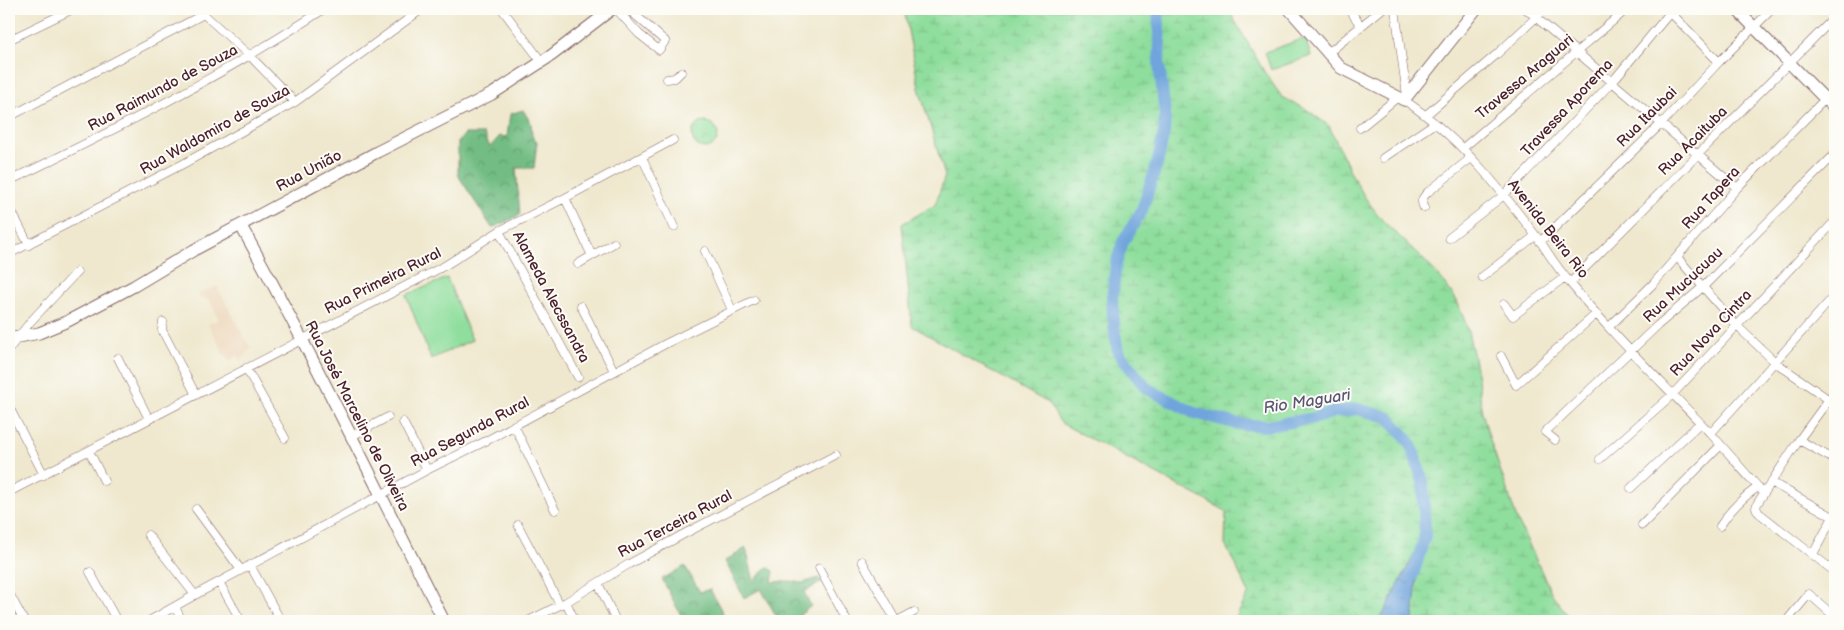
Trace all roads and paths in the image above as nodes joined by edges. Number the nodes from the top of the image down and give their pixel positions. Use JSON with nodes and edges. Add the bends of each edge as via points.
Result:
{"nodes":[{"id":1,"x":73,"y":9,"type":"edge"},
{"id":2,"x":324,"y":9,"type":"edge"},
{"id":3,"x":422,"y":9,"type":"edge"},
{"id":4,"x":502,"y":9,"type":"edge"},
{"id":5,"x":612,"y":9,"type":"edge"},
{"id":6,"x":616,"y":9,"type":"edge"},
{"id":7,"x":1289,"y":9,"type":"edge"},
{"id":8,"x":1349,"y":9,"type":"edge"},
{"id":9,"x":1382,"y":9,"type":"edge"},
{"id":10,"x":1395,"y":9,"type":"edge"},
{"id":11,"x":1476,"y":9,"type":"edge"},
{"id":12,"x":1526,"y":9,"type":"edge"},
{"id":13,"x":1545,"y":9,"type":"edge"},
{"id":14,"x":1627,"y":9,"type":"edge"},
{"id":15,"x":1736,"y":9,"type":"edge"},
{"id":16,"x":1772,"y":9,"type":"edge"},
{"id":17,"x":201,"y":11,"type":"edge"},
{"id":18,"x":637,"y":11,"type":"edge"},
{"id":19,"x":1671,"y":11,"type":"edge"},
{"id":20,"x":625,"y":18,"type":"junction"},
{"id":21,"x":1536,"y":18,"type":"junction"},
{"id":22,"x":1835,"y":18,"type":"edge"},
{"id":23,"x":1361,"y":26,"type":"junction"},
{"id":24,"x":1754,"y":27,"type":"junction"},
{"id":25,"x":9,"y":40,"type":"edge"},
{"id":26,"x":1576,"y":52,"type":"junction"},
{"id":27,"x":1328,"y":54,"type":"junction"},
{"id":28,"x":250,"y":56,"type":"junction"},
{"id":29,"x":541,"y":62,"type":"junction"},
{"id":30,"x":1719,"y":62,"type":"junction"},
{"id":31,"x":1789,"y":63,"type":"junction"},
{"id":32,"x":681,"y":72,"type":"dead end"},
{"id":33,"x":666,"y":79,"type":"dead end"},
{"id":34,"x":1613,"y":81,"type":"junction"},
{"id":35,"x":1835,"y":89,"type":"edge"},
{"id":36,"x":1403,"y":97,"type":"junction"},
{"id":37,"x":1825,"y":98,"type":"junction"},
{"id":38,"x":294,"y":102,"type":"junction"},
{"id":39,"x":1835,"y":109,"type":"edge"},
{"id":40,"x":1426,"y":115,"type":"junction"},
{"id":41,"x":9,"y":117,"type":"edge"},
{"id":42,"x":1434,"y":123,"type":"junction"},
{"id":43,"x":1662,"y":123,"type":"junction"},
{"id":44,"x":1360,"y":128,"type":"dead end"},
{"id":45,"x":673,"y":140,"type":"dead end"},
{"id":46,"x":1463,"y":148,"type":"junction"},
{"id":47,"x":1699,"y":154,"type":"junction"},
{"id":48,"x":1835,"y":154,"type":"edge"},
{"id":49,"x":642,"y":157,"type":"junction"},
{"id":50,"x":1383,"y":158,"type":"dead end"},
{"id":51,"x":1471,"y":158,"type":"junction"},
{"id":52,"x":9,"y":181,"type":"edge"},
{"id":53,"x":1738,"y":188,"type":"junction"},
{"id":54,"x":1504,"y":195,"type":"junction"},
{"id":55,"x":564,"y":198,"type":"junction"},
{"id":56,"x":9,"y":206,"type":"edge"},
{"id":57,"x":1424,"y":208,"type":"dead end"},
{"id":58,"x":1835,"y":221,"type":"edge"},
{"id":59,"x":241,"y":226,"type":"junction"},
{"id":60,"x":674,"y":227,"type":"dead end"},
{"id":61,"x":499,"y":231,"type":"junction"},
{"id":62,"x":1450,"y":238,"type":"dead end"},
{"id":63,"x":1537,"y":239,"type":"junction"},
{"id":64,"x":614,"y":243,"type":"dead end"},
{"id":65,"x":29,"y":245,"type":"junction"},
{"id":66,"x":705,"y":251,"type":"dead end"},
{"id":67,"x":9,"y":254,"type":"edge"},
{"id":68,"x":592,"y":256,"type":"junction"},
{"id":69,"x":1677,"y":257,"type":"junction"},
{"id":70,"x":578,"y":264,"type":"dead end"},
{"id":71,"x":77,"y":272,"type":"dead end"},
{"id":72,"x":1482,"y":277,"type":"dead end"},
{"id":73,"x":1567,"y":280,"type":"junction"},
{"id":74,"x":1704,"y":286,"type":"junction"},
{"id":75,"x":1835,"y":295,"type":"edge"},
{"id":76,"x":754,"y":300,"type":"dead end"},
{"id":77,"x":1504,"y":304,"type":"dead end"},
{"id":78,"x":581,"y":306,"type":"dead end"},
{"id":79,"x":734,"y":311,"type":"junction"},
{"id":80,"x":1596,"y":314,"type":"junction"},
{"id":81,"x":163,"y":322,"type":"dead end"},
{"id":82,"x":1737,"y":326,"type":"junction"},
{"id":83,"x":1609,"y":327,"type":"junction"},
{"id":84,"x":14,"y":338,"type":"edge"},
{"id":85,"x":301,"y":339,"type":"junction"},
{"id":86,"x":9,"y":349,"type":"edge"},
{"id":87,"x":1631,"y":351,"type":"junction"},
{"id":88,"x":1501,"y":356,"type":"dead end"},
{"id":89,"x":118,"y":358,"type":"dead end"},
{"id":90,"x":1774,"y":362,"type":"junction"},
{"id":91,"x":246,"y":368,"type":"junction"},
{"id":92,"x":614,"y":371,"type":"junction"},
{"id":93,"x":578,"y":377,"type":"dead end"},
{"id":94,"x":1835,"y":391,"type":"edge"},
{"id":95,"x":196,"y":394,"type":"junction"},
{"id":96,"x":1672,"y":395,"type":"junction"},
{"id":97,"x":1832,"y":402,"type":"edge"},
{"id":98,"x":9,"y":407,"type":"edge"},
{"id":99,"x":388,"y":417,"type":"dead end"},
{"id":100,"x":149,"y":419,"type":"junction"},
{"id":101,"x":403,"y":422,"type":"dead end"},
{"id":102,"x":1700,"y":423,"type":"junction"},
{"id":103,"x":514,"y":425,"type":"junction"},
{"id":104,"x":1711,"y":433,"type":"junction"},
{"id":105,"x":285,"y":438,"type":"dead end"},
{"id":106,"x":353,"y":440,"type":"junction"},
{"id":107,"x":1555,"y":440,"type":"dead end"},
{"id":108,"x":1799,"y":440,"type":"junction"},
{"id":109,"x":1720,"y":445,"type":"junction"},
{"id":110,"x":89,"y":451,"type":"junction"},
{"id":111,"x":836,"y":455,"type":"dead end"},
{"id":112,"x":1600,"y":459,"type":"dead end"},
{"id":113,"x":1835,"y":460,"type":"edge"},
{"id":114,"x":427,"y":470,"type":"junction"},
{"id":115,"x":44,"y":474,"type":"junction"},
{"id":116,"x":104,"y":481,"type":"dead end"},
{"id":117,"x":1771,"y":482,"type":"junction"},
{"id":118,"x":1631,"y":488,"type":"dead end"},
{"id":119,"x":1761,"y":490,"type":"junction"},
{"id":120,"x":9,"y":492,"type":"edge"},
{"id":121,"x":381,"y":496,"type":"junction"},
{"id":122,"x":196,"y":509,"type":"dead end"},
{"id":123,"x":555,"y":510,"type":"dead end"},
{"id":124,"x":1834,"y":517,"type":"edge"},
{"id":125,"x":518,"y":525,"type":"dead end"},
{"id":126,"x":1642,"y":525,"type":"dead end"},
{"id":127,"x":1720,"y":526,"type":"dead end"},
{"id":128,"x":148,"y":535,"type":"dead end"},
{"id":129,"x":1813,"y":554,"type":"junction"},
{"id":130,"x":862,"y":561,"type":"dead end"},
{"id":131,"x":250,"y":565,"type":"junction"},
{"id":132,"x":819,"y":568,"type":"dead end"},
{"id":133,"x":241,"y":570,"type":"junction"},
{"id":134,"x":90,"y":572,"type":"dead end"},
{"id":135,"x":1835,"y":572,"type":"edge"},
{"id":136,"x":219,"y":582,"type":"junction"},
{"id":137,"x":598,"y":583,"type":"junction"},
{"id":138,"x":195,"y":594,"type":"junction"},
{"id":139,"x":10,"y":595,"type":"dead end"},
{"id":140,"x":563,"y":604,"type":"junction"},
{"id":141,"x":175,"y":606,"type":"junction"},
{"id":142,"x":914,"y":612,"type":"dead end"},
{"id":143,"x":277,"y":614,"type":"dead end"},
{"id":144,"x":1835,"y":617,"type":"edge"},
{"id":145,"x":544,"y":618,"type":"edge"},
{"id":146,"x":1789,"y":618,"type":"dead end"},
{"id":147,"x":24,"y":621,"type":"edge"},
{"id":148,"x":117,"y":621,"type":"edge"},
{"id":149,"x":149,"y":621,"type":"edge"},
{"id":150,"x":182,"y":621,"type":"edge"},
{"id":151,"x":241,"y":621,"type":"edge"},
{"id":152,"x":444,"y":621,"type":"edge"},
{"id":153,"x":528,"y":621,"type":"edge"},
{"id":154,"x":575,"y":621,"type":"edge"},
{"id":155,"x":616,"y":621,"type":"edge"},
{"id":156,"x":847,"y":621,"type":"edge"},
{"id":157,"x":896,"y":621,"type":"edge"}],
"edges":[{"from":1,"to":25,"type":"street"},
{"from":2,"to":28,"type":"street","name":"Rua Raimundo de Souza"},
{"from":3,"to":38,"type":"street","name":"Rua Waldomiro de Souza"},
{"from":4,"to":29,"type":"street"},
{"from":5,"to":29,"type":"street","name":"Rua União"},
{"from":6,"to":20,"type":"street"},
{"from":7,"to":27,"type":"street","name":"Avenida Beira Rio"},
{"from":8,"to":23,"type":"street"},
{"from":9,"to":23,"type":"street"},
{"from":10,"to":36,"type":"street"},
{"from":11,"to":36,"type":"street"},
{"from":12,"to":21,"type":"street"},
{"from":13,"to":21,"type":"street"},
{"from":14,"to":26,"type":"street","name":"Travessa Araguari"},
{"from":15,"to":24,"type":"street"},
{"from":16,"to":24,"type":"street","name":"Rua Itaubai"},
{"from":17,"to":28,"type":"street"},
{"from":17,"to":41,"type":"street"},
{"from":18,"to":20,"type":"street"},
{"from":18,"to":20,"type":"street","via":[[665,41],[659,50]]},
{"from":19,"to":30,"type":"street"},
{"from":19,"to":34,"type":"street","name":"Travessa Aporema"},
{"from":21,"to":26,"type":"street"},
{"from":21,"to":40,"type":"street"},
{"from":22,"to":31,"type":"street","name":"Rua Acaituba"},
{"from":23,"to":27,"type":"street"},
{"from":24,"to":30,"type":"street","name":"Rua Itaubai"},
{"from":24,"to":31,"type":"street"},
{"from":26,"to":34,"type":"street"},
{"from":26,"to":46,"type":"street","name":"Travessa Araguari"},
{"from":27,"to":36,"type":"street","name":"Avenida Beira Rio","via":[[1342,68]]},
{"from":28,"to":38,"type":"street"},
{"from":28,"to":52,"type":"street","name":"Rua Raimundo de Souza","via":[[103,136]]},
{"from":29,"to":59,"type":"street","name":"Rua União","via":[[492,94]]},
{"from":30,"to":43,"type":"street","name":"Rua Itaubai"},
{"from":31,"to":37,"type":"street"},
{"from":31,"to":47,"type":"street","name":"Rua Acaituba"},
{"from":32,"to":33,"type":"street","via":[[675,78]]},
{"from":34,"to":43,"type":"street"},
{"from":34,"to":54,"type":"street","name":"Travessa Aporema"},
{"from":35,"to":37,"type":"street","name":"Rua Tapera"},
{"from":36,"to":40,"type":"street","name":"Avenida Beira Rio"},
{"from":36,"to":44,"type":"street"},
{"from":37,"to":39,"type":"street"},
{"from":37,"to":53,"type":"street","name":"Rua Tapera"},
{"from":38,"to":65,"type":"street","name":"Rua Waldomiro de Souza"},
{"from":40,"to":42,"type":"street","name":"Avenida Beira Rio"},
{"from":42,"to":46,"type":"street","name":"Avenida Beira Rio"},
{"from":42,"to":50,"type":"street"},
{"from":43,"to":47,"type":"street"},
{"from":43,"to":63,"type":"street","name":"Rua Itaubai"},
{"from":45,"to":49,"type":"street","name":"Rua Primeira Rural"},
{"from":46,"to":51,"type":"street","name":"Avenida Beira Rio"},
{"from":47,"to":53,"type":"street"},
{"from":47,"to":73,"type":"street","name":"Rua Acaituba"},
{"from":48,"to":74,"type":"street","name":"Rua Mucucuau"},
{"from":49,"to":55,"type":"street","name":"Rua Primeira Rural"},
{"from":49,"to":60,"type":"street"},
{"from":51,"to":54,"type":"street","name":"Avenida Beira Rio"},
{"from":51,"to":57,"type":"street","via":[[1428,192],[1421,203]]},
{"from":53,"to":69,"type":"street","name":"Rua Tapera"},
{"from":54,"to":62,"type":"street","name":"Travessa Aporema"},
{"from":54,"to":63,"type":"street","name":"Avenida Beira Rio"},
{"from":55,"to":61,"type":"street","name":"Rua Primeira Rural"},
{"from":55,"to":68,"type":"street"},
{"from":56,"to":65,"type":"street"},
{"from":58,"to":82,"type":"street","name":"Rua Nova Cintra"},
{"from":59,"to":84,"type":"street","name":"Rua União","via":[[68,321],[39,333]]},
{"from":59,"to":85,"type":"street","name":"Rua José Marcelino de Oliveira"},
{"from":61,"to":85,"type":"street","name":"Rua Primeira Rural","via":[[446,265]]},
{"from":61,"to":93,"type":"street","name":"Alameda Alecssandra"},
{"from":63,"to":72,"type":"street","name":"Rua Itaubai"},
{"from":63,"to":73,"type":"street","name":"Avenida Beira Rio"},
{"from":64,"to":68,"type":"street"},
{"from":65,"to":67,"type":"street","name":"Rua Waldomiro de Souza"},
{"from":66,"to":79,"type":"street"},
{"from":68,"to":70,"type":"street"},
{"from":69,"to":74,"type":"street"},
{"from":69,"to":83,"type":"street","name":"Rua Tapera"},
{"from":71,"to":84,"type":"street"},
{"from":73,"to":77,"type":"street","name":"Rua Acaituba","via":[[1513,316]]},
{"from":73,"to":80,"type":"street","name":"Avenida Beira Rio"},
{"from":74,"to":82,"type":"street"},
{"from":74,"to":87,"type":"street","name":"Rua Mucucuau"},
{"from":75,"to":90,"type":"street"},
{"from":76,"to":79,"type":"street","name":"Rua Segunda Rural"},
{"from":78,"to":92,"type":"street"},
{"from":79,"to":92,"type":"street","name":"Rua Segunda Rural"},
{"from":80,"to":83,"type":"street","name":"Avenida Beira Rio"},
{"from":80,"to":88,"type":"street","via":[[1516,385]]},
{"from":81,"to":95,"type":"street","via":[[162,330]]},
{"from":82,"to":90,"type":"street"},
{"from":82,"to":96,"type":"street","name":"Rua Nova Cintra"},
{"from":83,"to":87,"type":"street","name":"Avenida Beira Rio"},
{"from":84,"to":86,"type":"street"},
{"from":85,"to":91,"type":"street","name":"Rua Primeira Rural"},
{"from":85,"to":106,"type":"street","name":"Rua José Marcelino de Oliveira"},
{"from":87,"to":96,"type":"street","name":"Avenida Beira Rio"},
{"from":87,"to":107,"type":"street","name":"Rua Mucucuau","via":[[1545,432]]},
{"from":89,"to":100,"type":"street"},
{"from":90,"to":97,"type":"street"},
{"from":90,"to":104,"type":"street"},
{"from":91,"to":95,"type":"street","name":"Rua Primeira Rural"},
{"from":91,"to":105,"type":"street"},
{"from":92,"to":103,"type":"street","name":"Rua Segunda Rural"},
{"from":94,"to":97,"type":"street"},
{"from":95,"to":100,"type":"street","name":"Rua Primeira Rural"},
{"from":96,"to":102,"type":"street","name":"Avenida Beira Rio"},
{"from":96,"to":112,"type":"street","name":"Rua Nova Cintra"},
{"from":97,"to":108,"type":"street"},
{"from":98,"to":115,"type":"street"},
{"from":99,"to":106,"type":"street"},
{"from":100,"to":110,"type":"street","name":"Rua Primeira Rural"},
{"from":101,"to":114,"type":"street"},
{"from":102,"to":104,"type":"street","name":"Avenida Beira Rio"},
{"from":102,"to":118,"type":"street"},
{"from":103,"to":114,"type":"street","name":"Rua Segunda Rural"},
{"from":103,"to":123,"type":"street"},
{"from":104,"to":109,"type":"street","name":"Avenida Beira Rio"},
{"from":106,"to":121,"type":"street","name":"Rua José Marcelino de Oliveira"},
{"from":108,"to":113,"type":"street"},
{"from":108,"to":117,"type":"street"},
{"from":109,"to":119,"type":"street","name":"Avenida Beira Rio"},
{"from":109,"to":126,"type":"street"},
{"from":110,"to":115,"type":"street","name":"Rua Primeira Rural"},
{"from":110,"to":116,"type":"street"},
{"from":111,"to":137,"type":"street","name":"Rua Terceira Rural","via":[[806,473],[775,483]]},
{"from":114,"to":121,"type":"street","name":"Rua Segunda Rural"},
{"from":115,"to":120,"type":"street","name":"Rua Primeira Rural"},
{"from":117,"to":119,"type":"street"},
{"from":117,"to":124,"type":"street"},
{"from":119,"to":127,"type":"street","via":[[1744,497]]},
{"from":119,"to":129,"type":"street","via":[[1757,511]]},
{"from":121,"to":131,"type":"street","name":"Rua Segunda Rural"},
{"from":121,"to":152,"type":"street","name":"Rua José Marcelino de Oliveira"},
{"from":122,"to":133,"type":"street"},
{"from":124,"to":129,"type":"street"},
{"from":125,"to":140,"type":"street"},
{"from":128,"to":138,"type":"street"},
{"from":129,"to":135,"type":"street"},
{"from":130,"to":157,"type":"street"},
{"from":131,"to":133,"type":"street","name":"Rua Segunda Rural"},
{"from":131,"to":143,"type":"street"},
{"from":132,"to":156,"type":"street"},
{"from":133,"to":136,"type":"street","name":"Rua Segunda Rural"},
{"from":134,"to":148,"type":"street"},
{"from":136,"to":138,"type":"street","name":"Rua Segunda Rural"},
{"from":136,"to":151,"type":"street"},
{"from":137,"to":140,"type":"street","name":"Rua Terceira Rural"},
{"from":137,"to":155,"type":"street"},
{"from":138,"to":141,"type":"street","name":"Rua Segunda Rural"},
{"from":139,"to":147,"type":"street"},
{"from":140,"to":145,"type":"street","name":"Rua Terceira Rural"},
{"from":140,"to":154,"type":"street"},
{"from":141,"to":149,"type":"street","name":"Rua Segunda Rural"},
{"from":141,"to":150,"type":"street"},
{"from":142,"to":157,"type":"street"},
{"from":144,"to":146,"type":"street","via":[[1809,594]]},
{"from":145,"to":153,"type":"street","name":"Rua Terceira Rural"}]}
